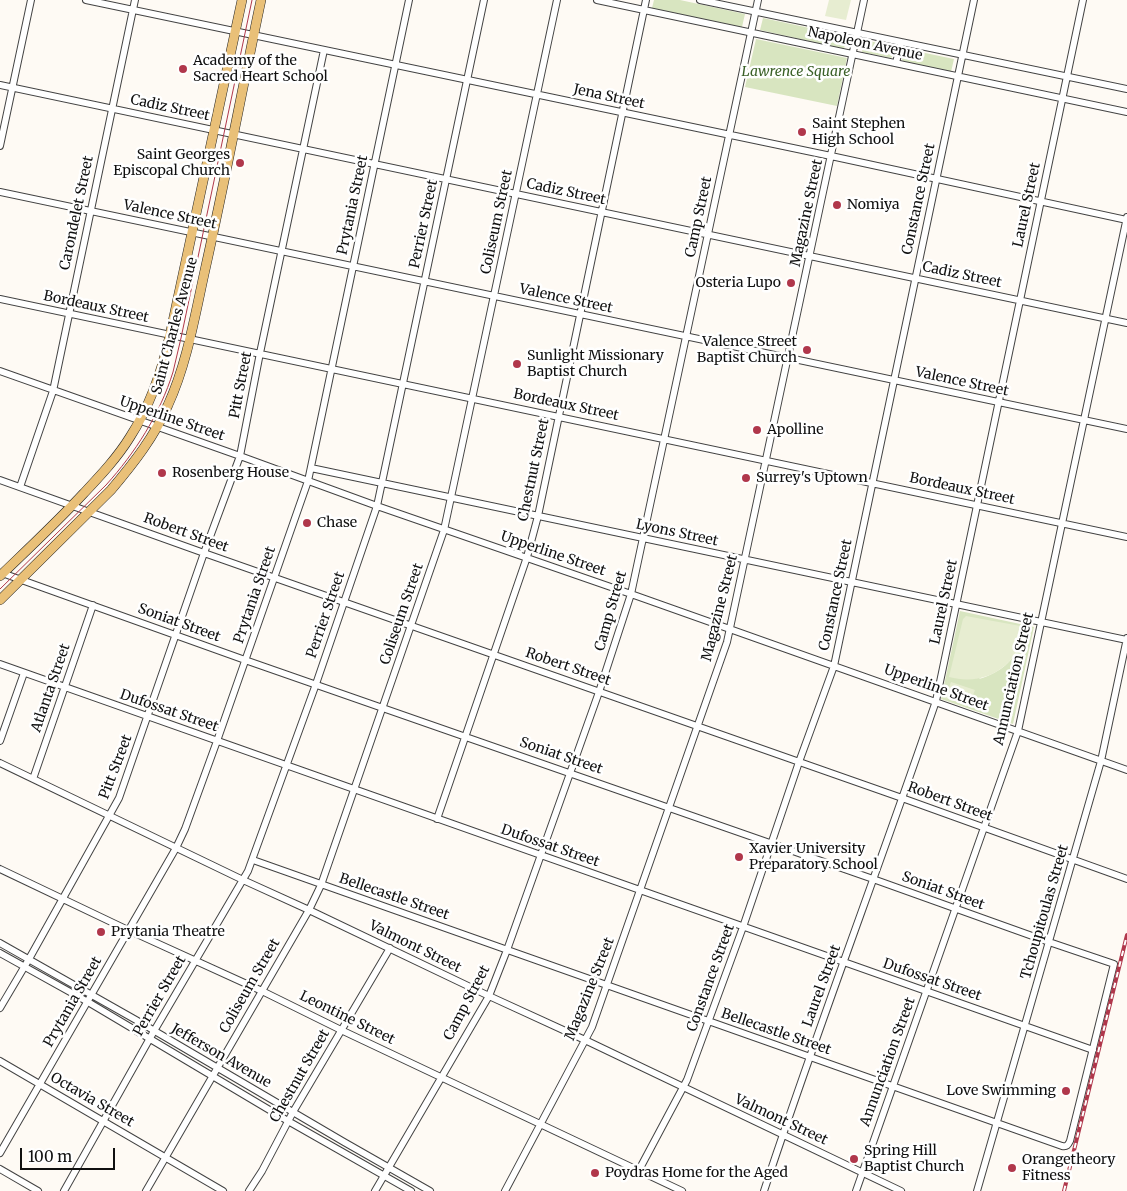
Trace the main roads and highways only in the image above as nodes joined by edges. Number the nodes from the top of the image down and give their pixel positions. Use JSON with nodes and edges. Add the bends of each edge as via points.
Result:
{"nodes":[{"id":1,"x":242,"y":0,"type":"edge"},
{"id":2,"x":261,"y":0,"type":"edge"},
{"id":3,"x":1,"y":574,"type":"edge"},
{"id":4,"x":0,"y":600,"type":"edge"}],
"edges":[{"from":1,"to":3,"type":"main road","name":"Saint Charles Avenue","via":[[158,380],[140,421],[115,458],[98,479]]},
{"from":2,"to":4,"type":"main road","name":"Saint Charles Avenue","via":[[189,340],[169,404],[158,427],[126,473]]}]}
